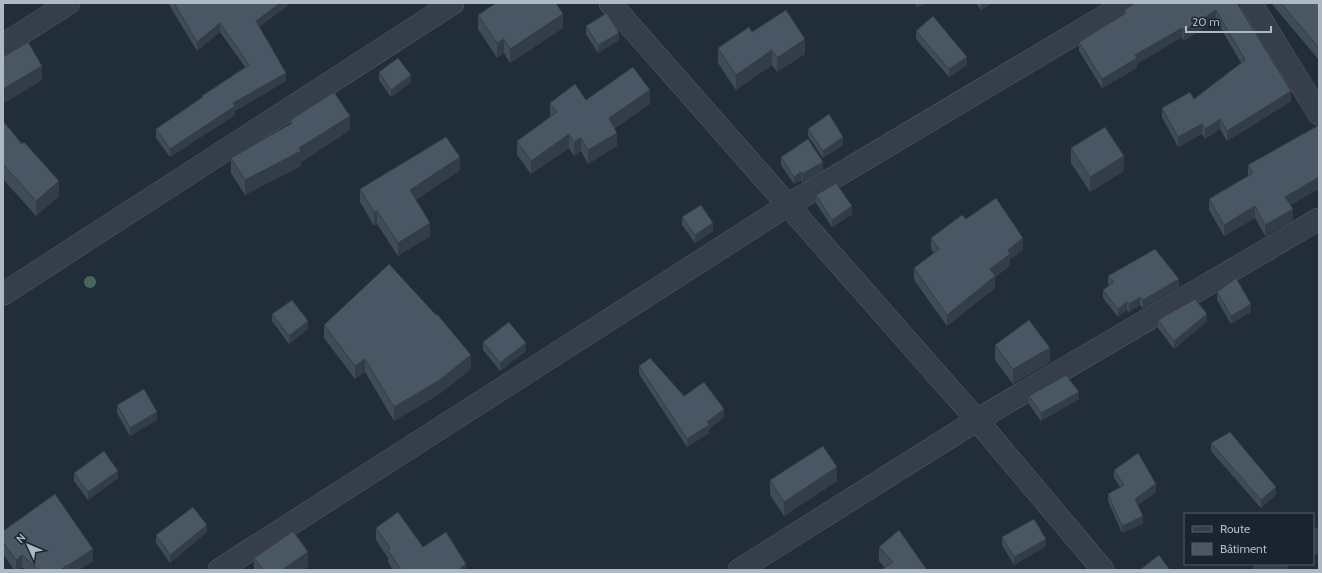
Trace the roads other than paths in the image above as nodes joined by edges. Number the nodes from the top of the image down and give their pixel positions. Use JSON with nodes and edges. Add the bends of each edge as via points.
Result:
{"nodes":[{"id":1,"x":69,"y":3,"type":"edge"},
{"id":2,"x":453,"y":3,"type":"edge"},
{"id":3,"x":610,"y":3,"type":"edge"},
{"id":4,"x":1126,"y":3,"type":"edge"},
{"id":5,"x":1250,"y":3,"type":"edge"},
{"id":6,"x":3,"y":45,"type":"edge"},
{"id":7,"x":1319,"y":114,"type":"edge"},
{"id":8,"x":788,"y":206,"type":"junction"},
{"id":9,"x":1319,"y":219,"type":"edge"},
{"id":10,"x":3,"y":294,"type":"edge"},
{"id":11,"x":977,"y":420,"type":"junction"},
{"id":12,"x":1274,"y":565,"type":"edge"},
{"id":13,"x":219,"y":570,"type":"edge"},
{"id":14,"x":740,"y":570,"type":"edge"},
{"id":15,"x":1103,"y":570,"type":"edge"},
{"id":16,"x":1265,"y":570,"type":"edge"}],
"edges":[{"from":1,"to":6,"type":"street"},
{"from":2,"to":10,"type":"street"},
{"from":3,"to":8,"type":"street"},
{"from":4,"to":8,"type":"street"},
{"from":5,"to":7,"type":"street"},
{"from":8,"to":11,"type":"street"},
{"from":8,"to":13,"type":"street"},
{"from":9,"to":11,"type":"street"},
{"from":11,"to":14,"type":"street"},
{"from":11,"to":15,"type":"street"},
{"from":12,"to":16,"type":"street"}]}
